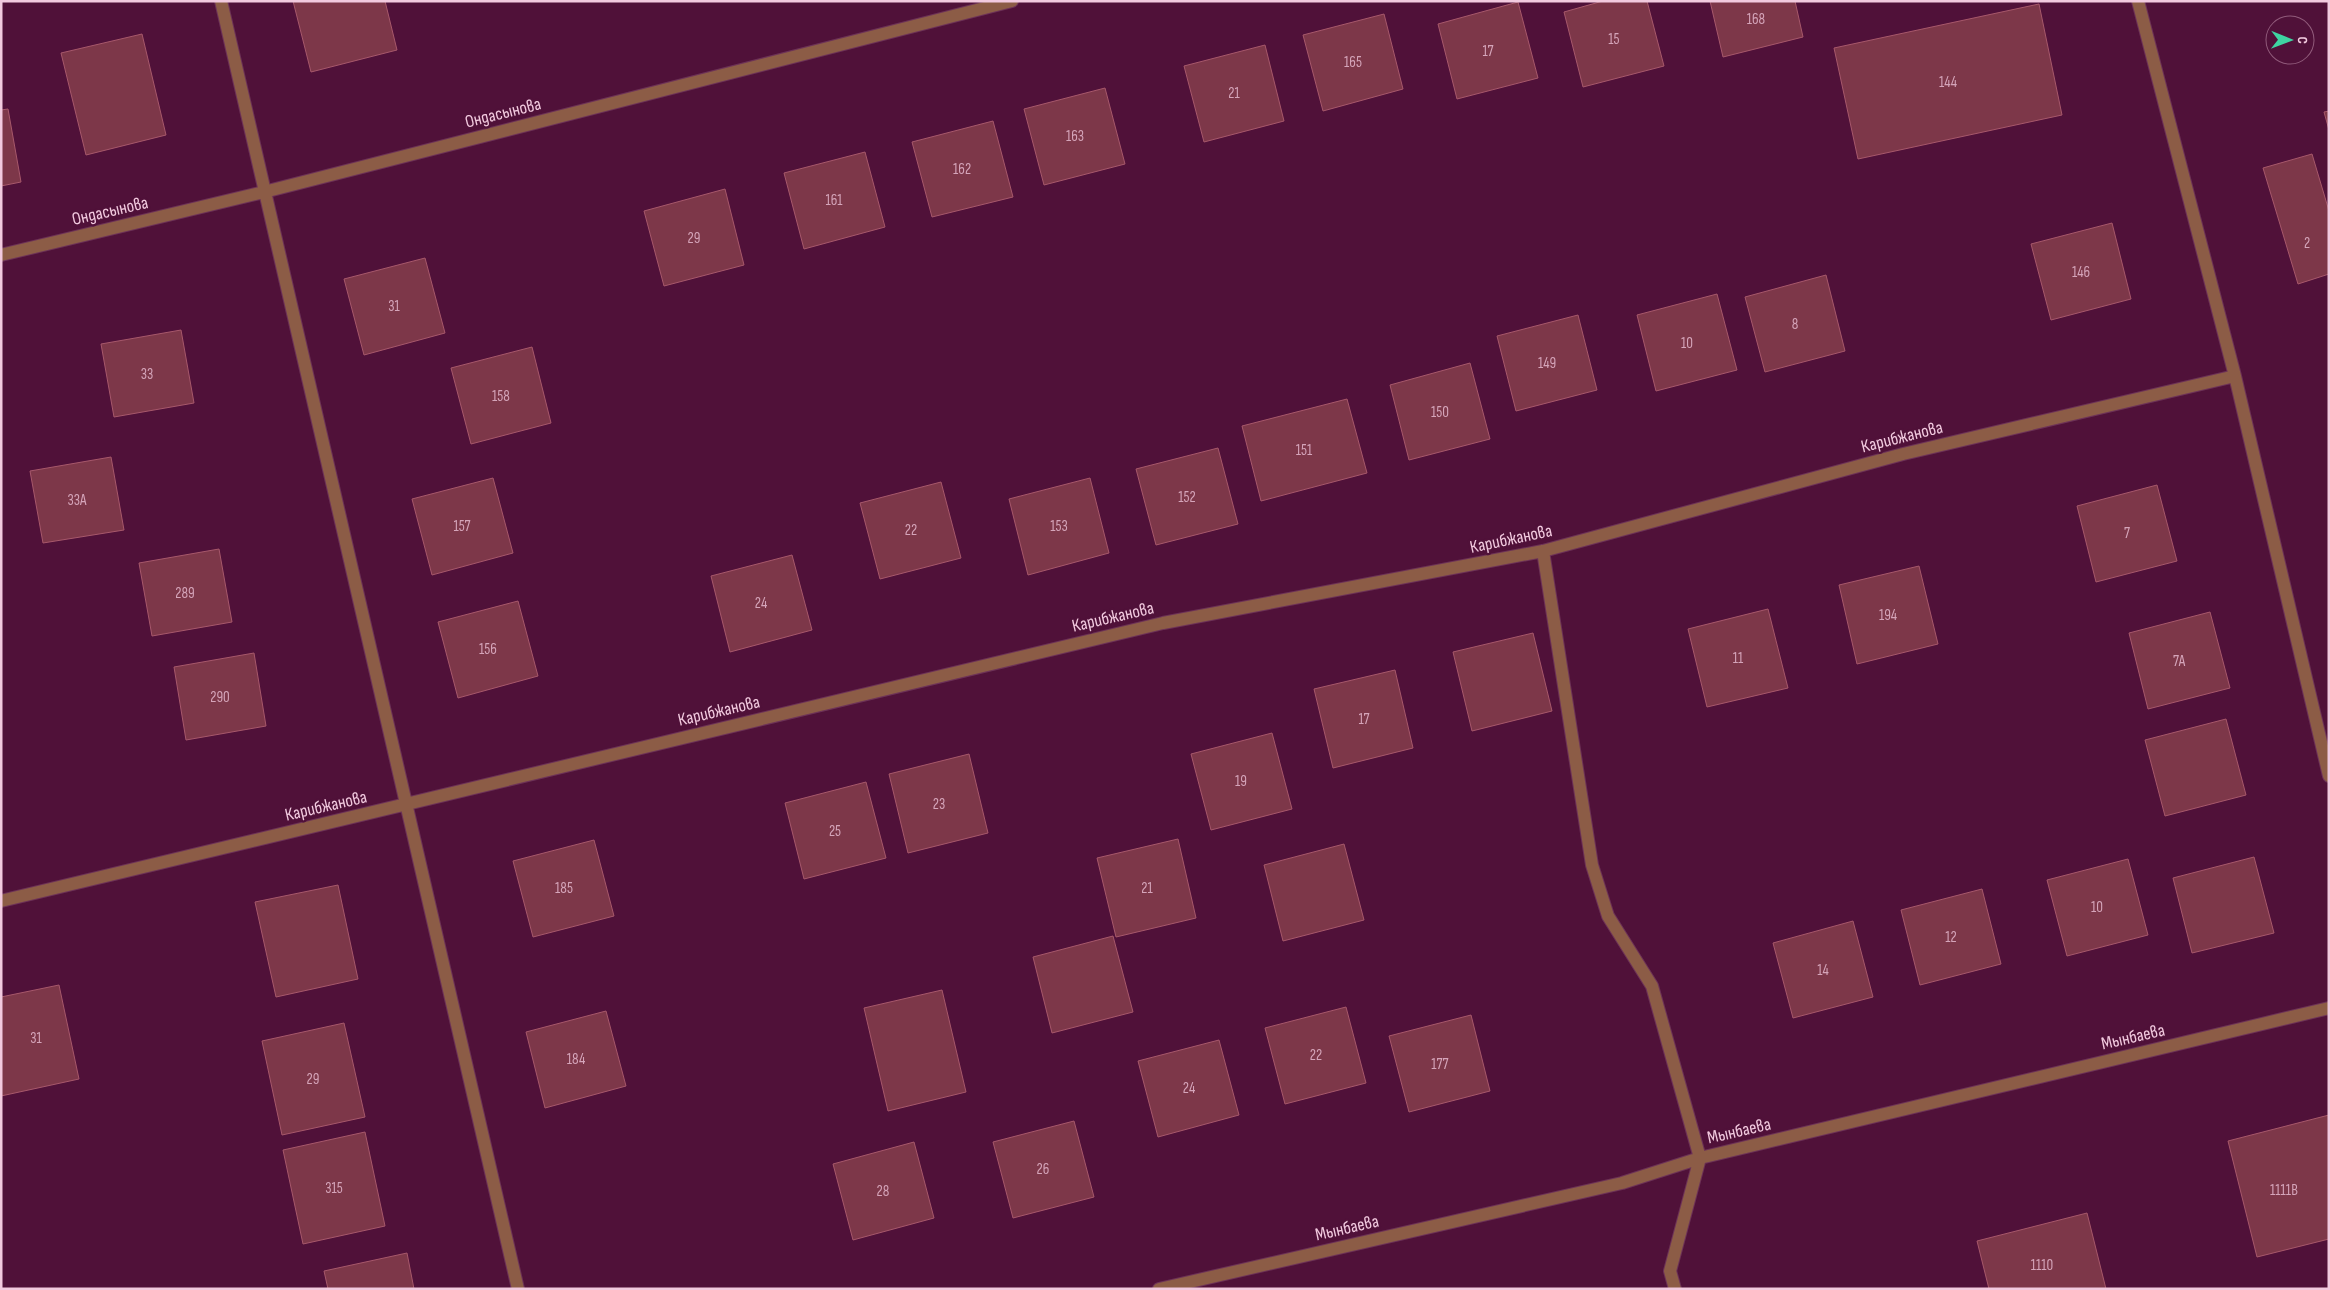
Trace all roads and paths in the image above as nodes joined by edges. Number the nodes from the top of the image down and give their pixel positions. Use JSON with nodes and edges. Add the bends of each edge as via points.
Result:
{"nodes":[{"id":1,"x":221,"y":1,"type":"edge"},
{"id":2,"x":1012,"y":1,"type":"edge"},
{"id":3,"x":2138,"y":1,"type":"edge"},
{"id":4,"x":264,"y":192,"type":"junction"},
{"id":5,"x":1,"y":255,"type":"edge"},
{"id":6,"x":2235,"y":376,"type":"junction"},
{"id":7,"x":1543,"y":551,"type":"junction"},
{"id":8,"x":2329,"y":776,"type":"edge"},
{"id":9,"x":405,"y":805,"type":"junction"},
{"id":10,"x":1,"y":901,"type":"edge"},
{"id":11,"x":2329,"y":1008,"type":"edge"},
{"id":12,"x":1700,"y":1158,"type":"junction"},
{"id":13,"x":518,"y":1289,"type":"edge"},
{"id":14,"x":1159,"y":1289,"type":"edge"},
{"id":15,"x":1675,"y":1289,"type":"edge"}],
"edges":[{"from":1,"to":4,"type":"street"},
{"from":2,"to":4,"type":"street","name":"Ондасынова"},
{"from":3,"to":6,"type":"street"},
{"from":4,"to":5,"type":"street","name":"Ондасынова"},
{"from":4,"to":9,"type":"street"},
{"from":6,"to":7,"type":"street","name":"Карибжанова","via":[[1903,454]]},
{"from":6,"to":8,"type":"street"},
{"from":7,"to":9,"type":"street","name":"Карибжанова","via":[[1163,623]]},
{"from":7,"to":12,"type":"street","via":[[1592,865],[1608,916],[1652,986]]},
{"from":9,"to":10,"type":"street","name":"Карибжанова"},
{"from":9,"to":13,"type":"street"},
{"from":11,"to":12,"type":"street","name":"Мынбаева"},
{"from":12,"to":14,"type":"street","name":"Мынбаева","via":[[1622,1183]]},
{"from":12,"to":15,"type":"street","via":[[1670,1271]]}]}
